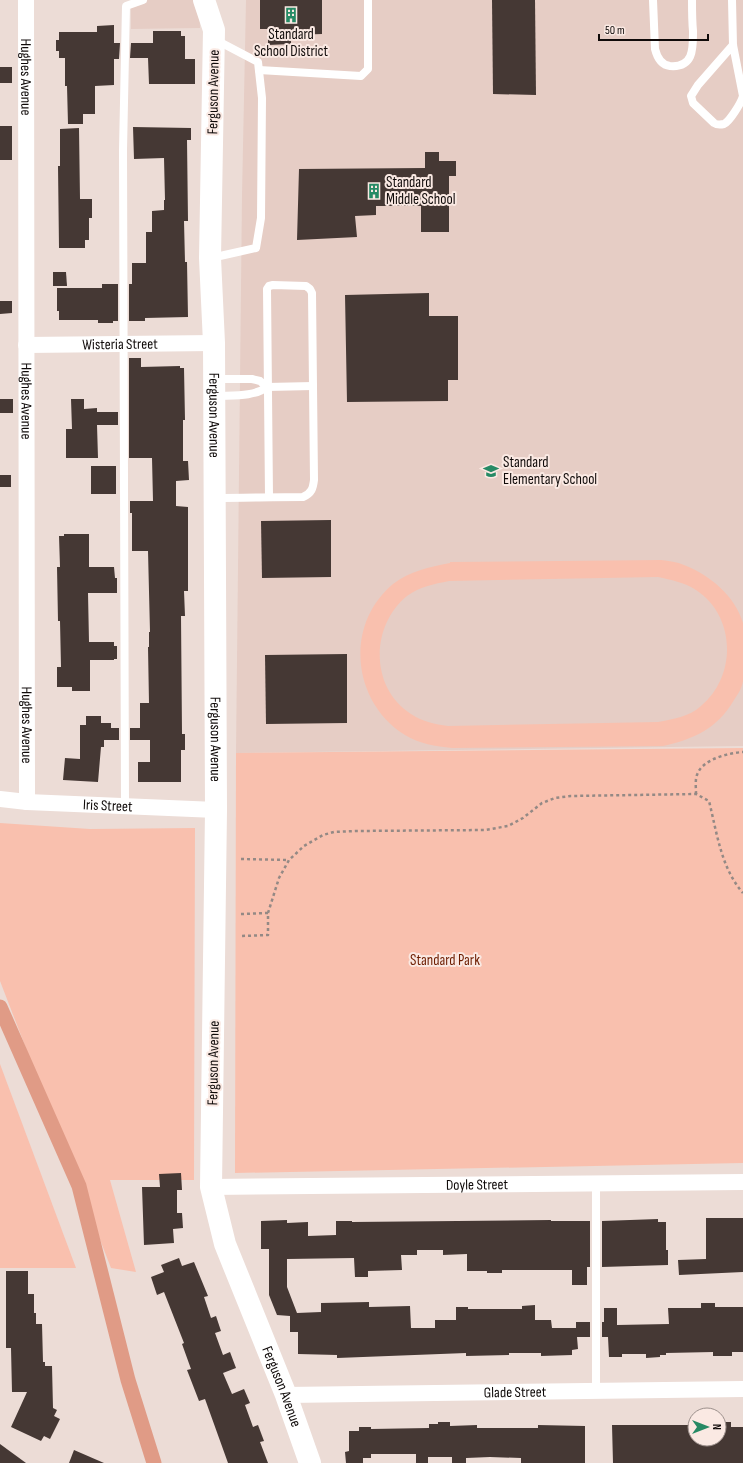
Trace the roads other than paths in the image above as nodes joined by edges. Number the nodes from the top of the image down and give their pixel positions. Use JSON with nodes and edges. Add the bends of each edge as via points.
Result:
{"nodes":[{"id":1,"x":26,"y":0,"type":"edge"},
{"id":2,"x":143,"y":0,"type":"edge"},
{"id":3,"x":204,"y":0,"type":"edge"},
{"id":4,"x":368,"y":0,"type":"edge"},
{"id":5,"x":653,"y":0,"type":"edge"},
{"id":6,"x":692,"y":0,"type":"edge"},
{"id":7,"x":732,"y":0,"type":"edge"},
{"id":8,"x":214,"y":38,"type":"junction"},
{"id":9,"x":733,"y":45,"type":"junction"},
{"id":10,"x":259,"y":70,"type":"junction"},
{"id":11,"x":210,"y":258,"type":"junction"},
{"id":12,"x":214,"y":343,"type":"junction"},
{"id":13,"x":124,"y":344,"type":"junction"},
{"id":14,"x":26,"y":345,"type":"junction"},
{"id":15,"x":313,"y":386,"type":"junction"},
{"id":16,"x":214,"y":387,"type":"junction"},
{"id":17,"x":267,"y":387,"type":"junction"},
{"id":18,"x":269,"y":497,"type":"junction"},
{"id":19,"x":214,"y":498,"type":"junction"},
{"id":20,"x":0,"y":799,"type":"edge"},
{"id":21,"x":27,"y":802,"type":"junction"},
{"id":22,"x":125,"y":806,"type":"junction"},
{"id":23,"x":216,"y":810,"type":"junction"},
{"id":24,"x":743,"y":1182,"type":"edge"},
{"id":25,"x":596,"y":1183,"type":"junction"},
{"id":26,"x":211,"y":1187,"type":"junction"},
{"id":27,"x":743,"y":1389,"type":"edge"},
{"id":28,"x":596,"y":1391,"type":"junction"},
{"id":29,"x":286,"y":1395,"type":"junction"},
{"id":30,"x":310,"y":1463,"type":"edge"}],
"edges":[{"from":1,"to":14,"type":"street","name":"Hughes Avenue"},
{"from":2,"to":13,"type":"lane","via":[[126,6],[123,150]]},
{"from":3,"to":8,"type":"street","name":"Ferguson Avenue","via":[[214,30]]},
{"from":4,"to":10,"type":"lane","via":[[368,69],[361,76]]},
{"from":5,"to":6,"type":"lane","via":[[657,56],[667,65],[676,66],[686,62],[692,53]]},
{"from":7,"to":9,"type":"lane"},
{"from":8,"to":10,"type":"lane","via":[[258,62]]},
{"from":8,"to":11,"type":"street","name":"Ferguson Avenue"},
{"from":9,"to":9,"type":"lane","via":[[691,96],[693,103],[718,125],[729,120],[742,101]]},
{"from":10,"to":11,"type":"lane","via":[[262,98],[261,218],[256,248]]},
{"from":11,"to":12,"type":"street","name":"Ferguson Avenue"},
{"from":12,"to":13,"type":"street","name":"Wisteria Street"},
{"from":12,"to":16,"type":"street","name":"Ferguson Avenue"},
{"from":13,"to":14,"type":"street","name":"Wisteria Street"},
{"from":13,"to":22,"type":"lane"},
{"from":14,"to":21,"type":"street","name":"Hughes Avenue"},
{"from":15,"to":17,"type":"lane"},
{"from":15,"to":17,"type":"lane","via":[[312,293],[306,286],[273,285],[267,289],[266,297]]},
{"from":15,"to":18,"type":"lane","via":[[312,490],[303,497]]},
{"from":16,"to":17,"type":"lane","via":[[252,393]]},
{"from":16,"to":17,"type":"lane","via":[[252,379]]},
{"from":16,"to":19,"type":"street","name":"Ferguson Avenue"},
{"from":17,"to":18,"type":"lane"},
{"from":18,"to":19,"type":"lane"},
{"from":19,"to":23,"type":"street","name":"Ferguson Avenue"},
{"from":20,"to":21,"type":"street","name":"Iris Street"},
{"from":21,"to":22,"type":"street","name":"Iris Street"},
{"from":22,"to":23,"type":"street","name":"Iris Street"},
{"from":23,"to":26,"type":"street","name":"Ferguson Avenue"},
{"from":24,"to":25,"type":"street","name":"Doyle Street"},
{"from":25,"to":26,"type":"street","name":"Doyle Street"},
{"from":25,"to":28,"type":"lane"},
{"from":26,"to":29,"type":"street","name":"Ferguson Avenue","via":[[225,1244]]},
{"from":27,"to":28,"type":"street","name":"Glade Street"},
{"from":28,"to":29,"type":"street","name":"Glade Street"},
{"from":29,"to":30,"type":"street","name":"Ferguson Avenue"}]}
